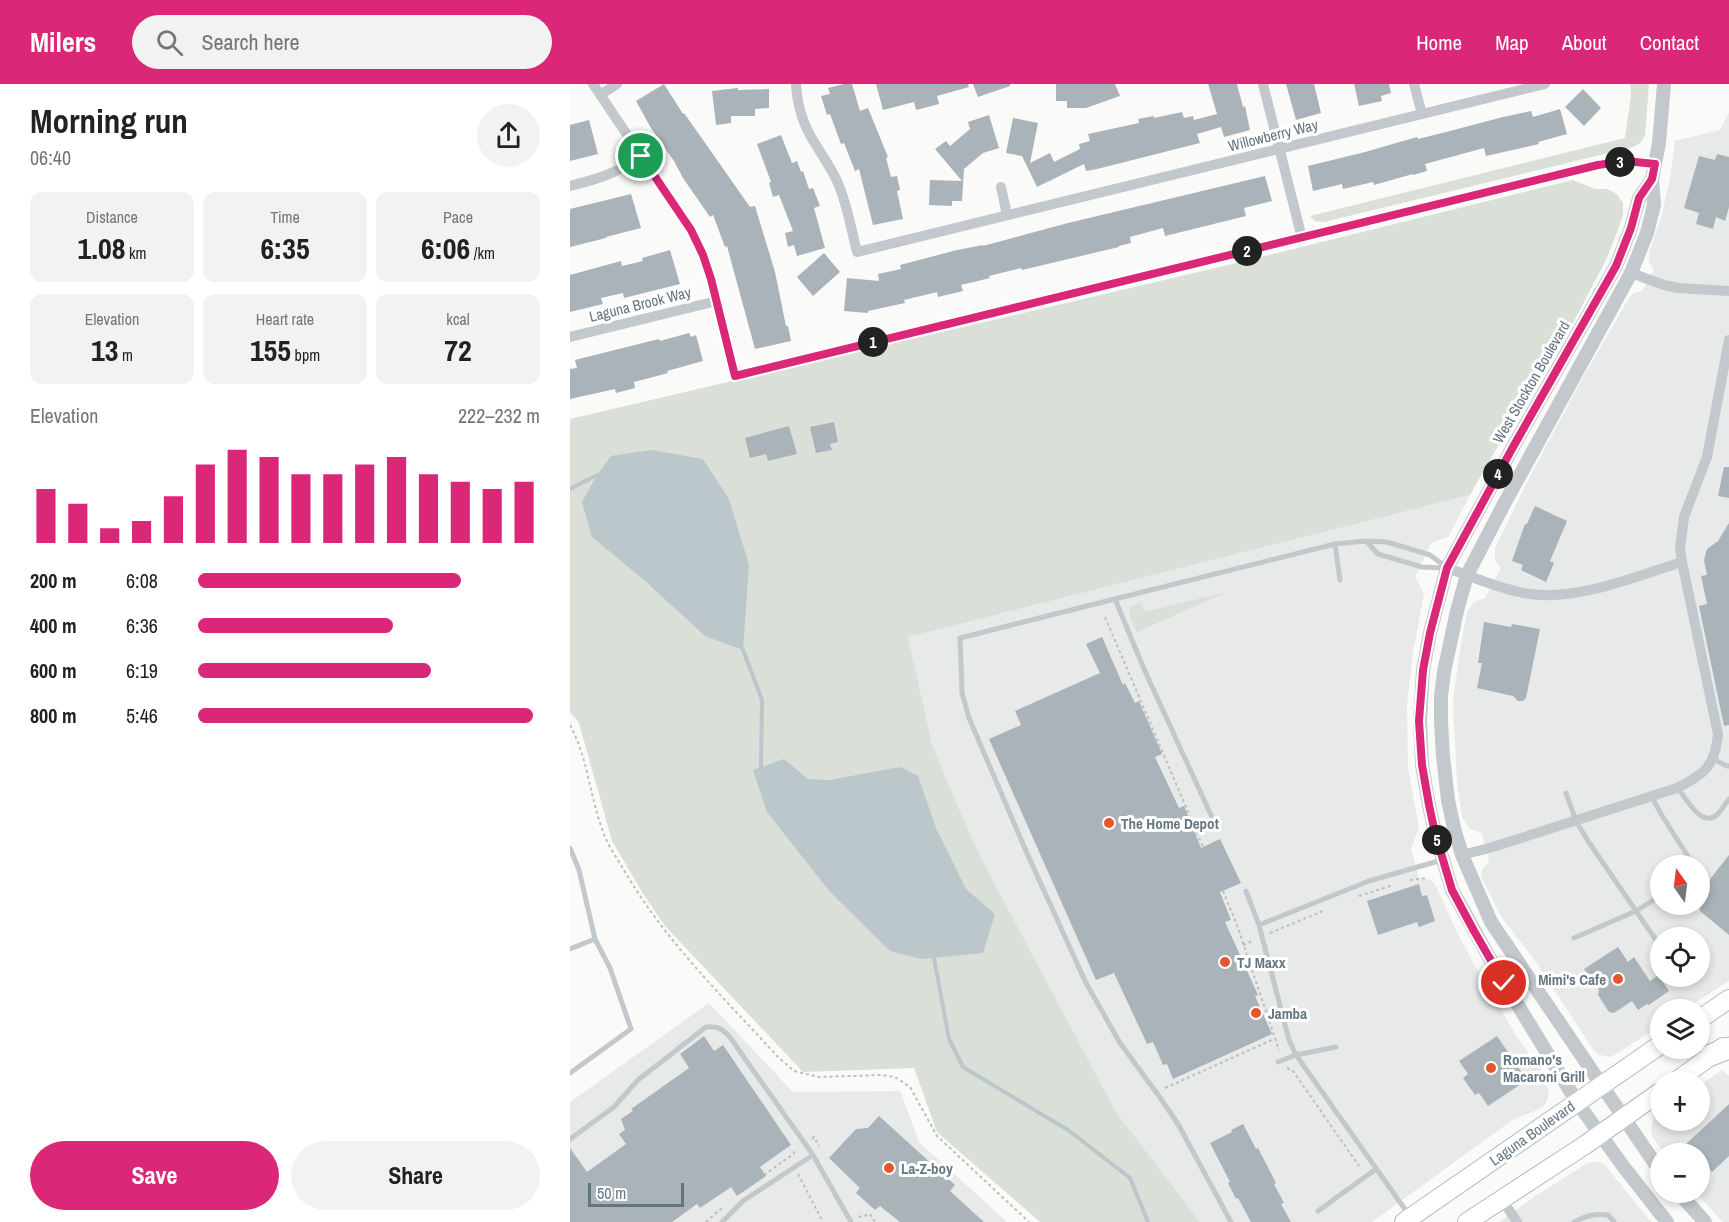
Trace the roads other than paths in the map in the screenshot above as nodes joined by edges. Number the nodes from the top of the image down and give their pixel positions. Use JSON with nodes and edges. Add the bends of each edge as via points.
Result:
{"nodes":[{"id":1,"x":593,"y":84,"type":"edge"},
{"id":2,"x":617,"y":84,"type":"edge"},
{"id":3,"x":796,"y":84,"type":"edge"},
{"id":4,"x":1263,"y":84,"type":"edge"},
{"id":5,"x":1414,"y":84,"type":"edge"},
{"id":6,"x":1545,"y":84,"type":"edge"},
{"id":7,"x":1664,"y":84,"type":"edge"},
{"id":8,"x":600,"y":95,"type":"junction"},
{"id":9,"x":1422,"y":114,"type":"junction"},
{"id":10,"x":1280,"y":148,"type":"junction"},
{"id":11,"x":641,"y":156,"type":"junction"},
{"id":12,"x":1655,"y":164,"type":"junction"},
{"id":13,"x":1652,"y":179,"type":"junction"},
{"id":14,"x":570,"y":186,"type":"edge"},
{"id":15,"x":1000,"y":187,"type":"dead end"},
{"id":16,"x":1007,"y":215,"type":"junction"},
{"id":17,"x":1302,"y":238,"type":"junction"},
{"id":18,"x":1631,"y":273,"type":"junction"},
{"id":19,"x":1729,"y":291,"type":"edge"},
{"id":20,"x":717,"y":301,"type":"junction"},
{"id":21,"x":570,"y":337,"type":"edge"},
{"id":22,"x":1729,"y":340,"type":"edge"},
{"id":23,"x":1366,"y":541,"type":"junction"},
{"id":24,"x":1335,"y":544,"type":"junction"},
{"id":25,"x":1682,"y":562,"type":"junction"},
{"id":26,"x":1447,"y":568,"type":"junction"},
{"id":27,"x":1467,"y":575,"type":"junction"},
{"id":28,"x":1340,"y":580,"type":"dead end"},
{"id":29,"x":1115,"y":599,"type":"junction"},
{"id":30,"x":1713,"y":759,"type":"junction"},
{"id":31,"x":1728,"y":767,"type":"edge"},
{"id":32,"x":1678,"y":788,"type":"junction"},
{"id":33,"x":1566,"y":793,"type":"dead end"},
{"id":34,"x":1652,"y":797,"type":"junction"},
{"id":35,"x":1729,"y":799,"type":"edge"},
{"id":36,"x":1576,"y":821,"type":"junction"},
{"id":37,"x":1216,"y":826,"type":"dead end"},
{"id":38,"x":570,"y":848,"type":"edge"},
{"id":39,"x":1462,"y":855,"type":"junction"},
{"id":40,"x":1687,"y":855,"type":"edge"},
{"id":41,"x":1442,"y":860,"type":"junction"},
{"id":42,"x":1246,"y":891,"type":"dead end"},
{"id":43,"x":1650,"y":902,"type":"edge"},
{"id":44,"x":1636,"y":911,"type":"junction"},
{"id":45,"x":1259,"y":925,"type":"junction"},
{"id":46,"x":1650,"y":931,"type":"edge"},
{"id":47,"x":1574,"y":938,"type":"dead end"},
{"id":48,"x":595,"y":939,"type":"junction"},
{"id":49,"x":570,"y":949,"type":"edge"},
{"id":50,"x":1729,"y":999,"type":"edge"},
{"id":51,"x":1710,"y":1012,"type":"edge"},
{"id":52,"x":1729,"y":1042,"type":"edge"},
{"id":53,"x":1336,"y":1047,"type":"dead end"},
{"id":54,"x":1720,"y":1051,"type":"edge"},
{"id":55,"x":1650,"y":1052,"type":"edge"},
{"id":56,"x":1296,"y":1055,"type":"junction"},
{"id":57,"x":1278,"y":1062,"type":"dead end"},
{"id":58,"x":1691,"y":1071,"type":"edge"},
{"id":59,"x":570,"y":1073,"type":"edge"},
{"id":60,"x":1602,"y":1085,"type":"junction"},
{"id":61,"x":1650,"y":1099,"type":"edge"},
{"id":62,"x":1577,"y":1102,"type":"junction"},
{"id":63,"x":1624,"y":1118,"type":"junction"},
{"id":64,"x":1600,"y":1134,"type":"junction"},
{"id":65,"x":570,"y":1139,"type":"edge"},
{"id":66,"x":813,"y":1155,"type":"junction"},
{"id":67,"x":1650,"y":1157,"type":"edge"},
{"id":68,"x":1376,"y":1168,"type":"junction"},
{"id":69,"x":1501,"y":1198,"type":"junction"},
{"id":70,"x":1688,"y":1203,"type":"edge"},
{"id":71,"x":1318,"y":1210,"type":"dead end"},
{"id":72,"x":1408,"y":1220,"type":"edge"},
{"id":73,"x":722,"y":1222,"type":"edge"},
{"id":74,"x":851,"y":1222,"type":"edge"},
{"id":75,"x":1231,"y":1222,"type":"edge"},
{"id":76,"x":1467,"y":1222,"type":"edge"},
{"id":77,"x":1517,"y":1222,"type":"edge"},
{"id":78,"x":1574,"y":1222,"type":"edge"},
{"id":79,"x":1614,"y":1222,"type":"edge"},
{"id":80,"x":1667,"y":1222,"type":"edge"},
{"id":81,"x":1705,"y":1222,"type":"edge"}],
"edges":[{"from":1,"to":8,"type":"street"},
{"from":2,"to":8,"type":"street"},
{"from":3,"to":16,"type":"street","name":"Willowberry Way","via":[[805,125],[843,196],[856,252]]},
{"from":4,"to":10,"type":"street"},
{"from":5,"to":9,"type":"street"},
{"from":6,"to":9,"type":"street","name":"Willowberry Way"},
{"from":7,"to":12,"type":"street","name":"West Stockton Boulevard"},
{"from":8,"to":11,"type":"street"},
{"from":9,"to":10,"type":"street","name":"Willowberry Way"},
{"from":10,"to":16,"type":"street","name":"Willowberry Way"},
{"from":10,"to":17,"type":"street"},
{"from":11,"to":14,"type":"street","via":[[602,178]]},
{"from":11,"to":20,"type":"street","via":[[691,230]]},
{"from":12,"to":13,"type":"street","name":"West Stockton Boulevard"},
{"from":12,"to":17,"type":"street","via":[[1626,161],[1598,165]]},
{"from":13,"to":18,"type":"street","name":"West Stockton Boulevard","via":[[1654,205]]},
{"from":13,"to":26,"type":"street","name":"West Stockton Boulevard","via":[[1639,198],[1616,266]]},
{"from":15,"to":16,"type":"street"},
{"from":17,"to":20,"type":"street","via":[[735,376]]},
{"from":18,"to":19,"type":"street","via":[[1671,286]]},
{"from":18,"to":27,"type":"street","name":"West Stockton Boulevard"},
{"from":20,"to":21,"type":"street","name":"Laguna Brook Way"},
{"from":22,"to":25,"type":"street","via":[[1707,457],[1684,517]]},
{"from":23,"to":24,"type":"lane"},
{"from":23,"to":26,"type":"lane","via":[[1387,542],[1430,555]]},
{"from":23,"to":26,"type":"lane","via":[[1378,555],[1422,567]]},
{"from":24,"to":28,"type":"lane"},
{"from":24,"to":29,"type":"lane"},
{"from":25,"to":27,"type":"street","via":[[1562,595],[1530,594]]},
{"from":25,"to":30,"type":"street","via":[[1717,726],[1718,744]]},
{"from":26,"to":27,"type":"street"},
{"from":26,"to":41,"type":"street","name":"West Stockton Boulevard","via":[[1423,670],[1419,721],[1422,765]]},
{"from":27,"to":39,"type":"street","name":"West Stockton Boulevard","via":[[1443,672],[1441,696],[1448,800]]},
{"from":29,"to":37,"type":"lane"},
{"from":29,"to":75,"type":"lane","via":[[960,639],[962,693],[969,718],[1086,983],[1120,1043],[1178,1124]]},
{"from":30,"to":31,"type":"lane"},
{"from":30,"to":32,"type":"street","via":[[1696,779]]},
{"from":32,"to":34,"type":"street"},
{"from":32,"to":35,"type":"lane","via":[[1698,815],[1709,819]]},
{"from":33,"to":36,"type":"lane"},
{"from":34,"to":36,"type":"street"},
{"from":34,"to":40,"type":"lane"},
{"from":36,"to":39,"type":"street"},
{"from":36,"to":44,"type":"lane"},
{"from":38,"to":48,"type":"lane"},
{"from":39,"to":60,"type":"street","name":"West Stockton Boulevard","via":[[1491,922]]},
{"from":41,"to":45,"type":"lane","via":[[1369,881]]},
{"from":41,"to":62,"type":"street","name":"West Stockton Boulevard","via":[[1452,890],[1474,931]]},
{"from":42,"to":45,"type":"lane"},
{"from":43,"to":44,"type":"lane"},
{"from":44,"to":46,"type":"lane"},
{"from":44,"to":47,"type":"lane"},
{"from":45,"to":56,"type":"lane"},
{"from":48,"to":49,"type":"lane"},
{"from":48,"to":59,"type":"lane","via":[[610,968],[631,1029]]},
{"from":50,"to":51,"type":"main road"},
{"from":52,"to":54,"type":"main road"},
{"from":53,"to":56,"type":"lane"},
{"from":54,"to":58,"type":"main road"},
{"from":55,"to":60,"type":"main road","name":"Laguna Boulevard"},
{"from":56,"to":57,"type":"lane"},
{"from":56,"to":68,"type":"lane"},
{"from":60,"to":62,"type":"main road","name":"Laguna Boulevard"},
{"from":60,"to":63,"type":"street","name":"West Stockton Boulevard"},
{"from":61,"to":63,"type":"main road"},
{"from":62,"to":64,"type":"street","name":"West Stockton Boulevard"},
{"from":62,"to":72,"type":"main road","name":"Laguna Boulevard"},
{"from":63,"to":64,"type":"main road"},
{"from":63,"to":67,"type":"street","name":"West Stockton Boulevard"},
{"from":64,"to":69,"type":"main road"},
{"from":64,"to":80,"type":"street","name":"West Stockton Boulevard"},
{"from":65,"to":66,"type":"lane","via":[[614,1107],[655,1066],[706,1027],[715,1026],[729,1036]]},
{"from":66,"to":73,"type":"lane","via":[[743,1201]]},
{"from":66,"to":74,"type":"lane"},
{"from":68,"to":71,"type":"lane"},
{"from":68,"to":72,"type":"lane"},
{"from":69,"to":76,"type":"main road"},
{"from":69,"to":77,"type":"street"},
{"from":70,"to":81,"type":"street"},
{"from":78,"to":79,"type":"lane","via":[[1597,1214],[1608,1215]]}]}
